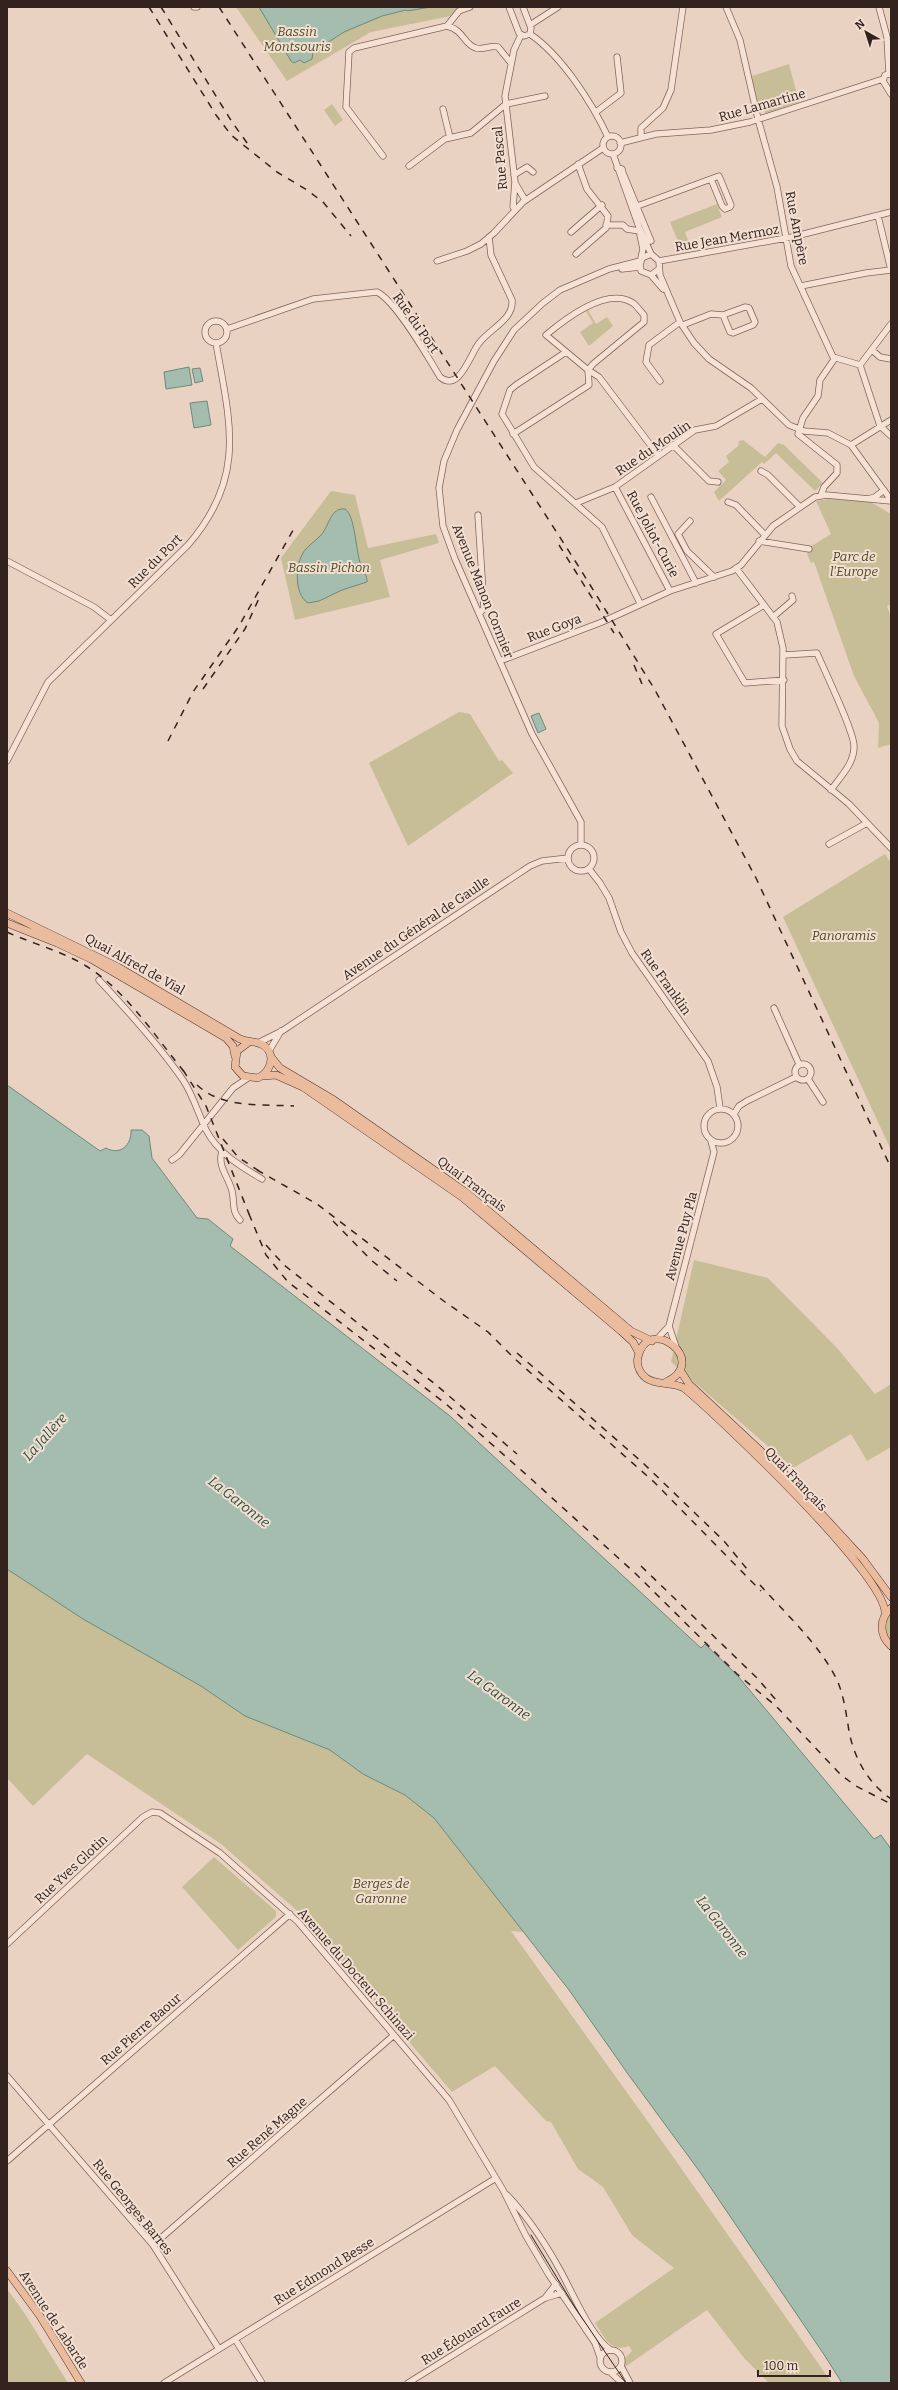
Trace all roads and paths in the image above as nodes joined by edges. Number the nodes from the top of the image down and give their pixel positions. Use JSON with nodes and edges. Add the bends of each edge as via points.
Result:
{"nodes":[{"id":1,"x":470,"y":7,"type":"edge"},
{"id":2,"x":508,"y":7,"type":"edge"},
{"id":3,"x":523,"y":7,"type":"edge"},
{"id":4,"x":558,"y":7,"type":"edge"},
{"id":5,"x":683,"y":7,"type":"edge"},
{"id":6,"x":726,"y":7,"type":"edge"},
{"id":7,"x":879,"y":7,"type":"edge"},
{"id":8,"x":530,"y":25,"type":"junction"},
{"id":9,"x":448,"y":26,"type":"junction"},
{"id":10,"x":530,"y":34,"type":"junction"},
{"id":11,"x":521,"y":35,"type":"junction"},
{"id":12,"x":617,"y":57,"type":"dead end"},
{"id":13,"x":511,"y":63,"type":"junction"},
{"id":14,"x":890,"y":74,"type":"edge"},
{"id":15,"x":883,"y":79,"type":"junction"},
{"id":16,"x":889,"y":87,"type":"edge"},
{"id":17,"x":891,"y":94,"type":"edge"},
{"id":18,"x":545,"y":96,"type":"dead end"},
{"id":19,"x":506,"y":104,"type":"junction"},
{"id":20,"x":443,"y":109,"type":"dead end"},
{"id":21,"x":596,"y":112,"type":"junction"},
{"id":22,"x":758,"y":119,"type":"junction"},
{"id":23,"x":608,"y":137,"type":"junction"},
{"id":24,"x":641,"y":137,"type":"junction"},
{"id":25,"x":450,"y":138,"type":"junction"},
{"id":26,"x":620,"y":143,"type":"junction"},
{"id":27,"x":603,"y":148,"type":"junction"},
{"id":28,"x":613,"y":154,"type":"junction"},
{"id":29,"x":383,"y":156,"type":"dead end"},
{"id":30,"x":578,"y":164,"type":"junction"},
{"id":31,"x":409,"y":166,"type":"dead end"},
{"id":32,"x":533,"y":172,"type":"dead end"},
{"id":33,"x":514,"y":175,"type":"junction"},
{"id":34,"x":711,"y":179,"type":"junction"},
{"id":35,"x":515,"y":182,"type":"junction"},
{"id":36,"x":525,"y":200,"type":"junction"},
{"id":37,"x":602,"y":205,"type":"junction"},
{"id":38,"x":635,"y":208,"type":"junction"},
{"id":39,"x":515,"y":209,"type":"junction"},
{"id":40,"x":891,"y":212,"type":"edge"},
{"id":41,"x":878,"y":216,"type":"junction"},
{"id":42,"x":606,"y":225,"type":"junction"},
{"id":43,"x":639,"y":229,"type":"junction"},
{"id":44,"x":572,"y":232,"type":"dead end"},
{"id":45,"x":489,"y":237,"type":"junction"},
{"id":46,"x":788,"y":238,"type":"junction"},
{"id":47,"x":648,"y":241,"type":"junction"},
{"id":48,"x":653,"y":247,"type":"dead end"},
{"id":49,"x":576,"y":254,"type":"dead end"},
{"id":50,"x":651,"y":254,"type":"junction"},
{"id":51,"x":436,"y":261,"type":"dead end"},
{"id":52,"x":659,"y":261,"type":"junction"},
{"id":53,"x":640,"y":264,"type":"junction"},
{"id":54,"x":659,"y":269,"type":"junction"},
{"id":55,"x":891,"y":270,"type":"edge"},
{"id":56,"x":651,"y":275,"type":"junction"},
{"id":57,"x":801,"y":286,"type":"junction"},
{"id":58,"x":667,"y":294,"type":"junction"},
{"id":59,"x":723,"y":316,"type":"junction"},
{"id":60,"x":681,"y":323,"type":"junction"},
{"id":61,"x":891,"y":324,"type":"edge"},
{"id":62,"x":227,"y":329,"type":"junction"},
{"id":63,"x":216,"y":343,"type":"junction"},
{"id":64,"x":872,"y":350,"type":"junction"},
{"id":65,"x":566,"y":352,"type":"junction"},
{"id":66,"x":835,"y":358,"type":"junction"},
{"id":67,"x":891,"y":359,"type":"edge"},
{"id":68,"x":860,"y":365,"type":"junction"},
{"id":69,"x":588,"y":370,"type":"junction"},
{"id":70,"x":660,"y":381,"type":"dead end"},
{"id":71,"x":762,"y":399,"type":"junction"},
{"id":72,"x":891,"y":420,"type":"edge"},
{"id":73,"x":880,"y":426,"type":"junction"},
{"id":74,"x":799,"y":429,"type":"junction"},
{"id":75,"x":513,"y":434,"type":"junction"},
{"id":76,"x":891,"y":436,"type":"edge"},
{"id":77,"x":673,"y":445,"type":"junction"},
{"id":78,"x":851,"y":445,"type":"junction"},
{"id":79,"x":658,"y":455,"type":"junction"},
{"id":80,"x":762,"y":471,"type":"dead end"},
{"id":81,"x":718,"y":482,"type":"dead end"},
{"id":82,"x":615,"y":487,"type":"junction"},
{"id":83,"x":884,"y":490,"type":"junction"},
{"id":84,"x":821,"y":496,"type":"junction"},
{"id":85,"x":651,"y":497,"type":"dead end"},
{"id":86,"x":868,"y":499,"type":"junction"},
{"id":87,"x":891,"y":500,"type":"edge"},
{"id":88,"x":576,"y":502,"type":"junction"},
{"id":89,"x":728,"y":502,"type":"dead end"},
{"id":90,"x":800,"y":507,"type":"junction"},
{"id":91,"x":478,"y":515,"type":"dead end"},
{"id":92,"x":690,"y":521,"type":"dead end"},
{"id":93,"x":764,"y":534,"type":"junction"},
{"id":94,"x":759,"y":541,"type":"junction"},
{"id":95,"x":809,"y":549,"type":"dead end"},
{"id":96,"x":7,"y":561,"type":"edge"},
{"id":97,"x":736,"y":568,"type":"junction"},
{"id":98,"x":714,"y":577,"type":"junction"},
{"id":99,"x":696,"y":582,"type":"junction"},
{"id":100,"x":482,"y":588,"type":"junction"},
{"id":101,"x":469,"y":590,"type":"junction"},
{"id":102,"x":670,"y":591,"type":"junction"},
{"id":103,"x":792,"y":596,"type":"dead end"},
{"id":104,"x":640,"y":603,"type":"junction"},
{"id":105,"x":764,"y":604,"type":"junction"},
{"id":106,"x":480,"y":613,"type":"junction"},
{"id":107,"x":773,"y":617,"type":"junction"},
{"id":108,"x":111,"y":620,"type":"junction"},
{"id":109,"x":784,"y":655,"type":"junction"},
{"id":110,"x":500,"y":661,"type":"junction"},
{"id":111,"x":784,"y":680,"type":"junction"},
{"id":112,"x":7,"y":760,"type":"edge"},
{"id":113,"x":831,"y":790,"type":"junction"},
{"id":114,"x":867,"y":824,"type":"junction"},
{"id":115,"x":829,"y":844,"type":"dead end"},
{"id":116,"x":581,"y":845,"type":"junction"},
{"id":117,"x":891,"y":848,"type":"edge"},
{"id":118,"x":568,"y":858,"type":"junction"},
{"id":119,"x":589,"y":869,"type":"junction"},
{"id":120,"x":7,"y":913,"type":"edge"},
{"id":121,"x":7,"y":923,"type":"edge"},
{"id":122,"x":99,"y":980,"type":"dead end"},
{"id":123,"x":774,"y":1008,"type":"dead end"},
{"id":124,"x":282,"y":1031,"type":"junction"},
{"id":125,"x":249,"y":1042,"type":"junction"},
{"id":126,"x":258,"y":1043,"type":"junction"},
{"id":127,"x":270,"y":1054,"type":"junction"},
{"id":128,"x":235,"y":1056,"type":"junction"},
{"id":129,"x":799,"y":1064,"type":"junction"},
{"id":130,"x":263,"y":1076,"type":"junction"},
{"id":131,"x":796,"y":1077,"type":"junction"},
{"id":132,"x":248,"y":1078,"type":"junction"},
{"id":133,"x":808,"y":1079,"type":"junction"},
{"id":134,"x":823,"y":1102,"type":"dead end"},
{"id":135,"x":720,"y":1108,"type":"junction"},
{"id":136,"x":734,"y":1114,"type":"junction"},
{"id":137,"x":203,"y":1124,"type":"junction"},
{"id":138,"x":711,"y":1140,"type":"junction"},
{"id":139,"x":724,"y":1143,"type":"junction"},
{"id":140,"x":222,"y":1152,"type":"junction"},
{"id":141,"x":714,"y":1152,"type":"junction"},
{"id":142,"x":172,"y":1160,"type":"dead end"},
{"id":143,"x":262,"y":1179,"type":"dead end"},
{"id":144,"x":240,"y":1220,"type":"dead end"},
{"id":145,"x":669,"y":1326,"type":"junction"},
{"id":146,"x":654,"y":1340,"type":"junction"},
{"id":147,"x":676,"y":1346,"type":"junction"},
{"id":148,"x":639,"y":1353,"type":"junction"},
{"id":149,"x":680,"y":1370,"type":"junction"},
{"id":150,"x":666,"y":1382,"type":"junction"},
{"id":151,"x":891,"y":1597,"type":"edge"},
{"id":152,"x":891,"y":1608,"type":"edge"},
{"id":153,"x":885,"y":1614,"type":"junction"},
{"id":154,"x":891,"y":1646,"type":"edge"},
{"id":155,"x":152,"y":1812,"type":"joint"},
{"id":156,"x":290,"y":1914,"type":"junction"},
{"id":157,"x":7,"y":1944,"type":"edge"},
{"id":158,"x":394,"y":2035,"type":"junction"},
{"id":159,"x":7,"y":2076,"type":"edge"},
{"id":160,"x":49,"y":2124,"type":"junction"},
{"id":161,"x":7,"y":2161,"type":"edge"},
{"id":162,"x":496,"y":2178,"type":"junction"},
{"id":163,"x":503,"y":2190,"type":"junction"},
{"id":164,"x":153,"y":2245,"type":"junction"},
{"id":165,"x":7,"y":2271,"type":"edge"},
{"id":166,"x":556,"y":2284,"type":"junction"},
{"id":167,"x":562,"y":2293,"type":"junction"},
{"id":168,"x":545,"y":2298,"type":"junction"},
{"id":169,"x":235,"y":2339,"type":"junction"},
{"id":170,"x":218,"y":2349,"type":"junction"},
{"id":171,"x":611,"y":2350,"type":"junction"},
{"id":172,"x":600,"y":2357,"type":"junction"},
{"id":173,"x":621,"y":2366,"type":"junction"},
{"id":174,"x":610,"y":2372,"type":"junction"},
{"id":175,"x":81,"y":2383,"type":"edge"},
{"id":176,"x":164,"y":2383,"type":"edge"},
{"id":177,"x":262,"y":2383,"type":"edge"},
{"id":178,"x":408,"y":2383,"type":"edge"},
{"id":179,"x":622,"y":2383,"type":"edge"},
{"id":180,"x":630,"y":2383,"type":"edge"}],
"edges":[{"from":1,"to":9,"type":"street","via":[[459,11]]},
{"from":2,"to":11,"type":"street"},
{"from":3,"to":8,"type":"street"},
{"from":4,"to":8,"type":"street"},
{"from":5,"to":24,"type":"street","via":[[671,90],[663,108],[641,128]]},
{"from":6,"to":22,"type":"street","name":"Rue Ampère","via":[[740,40]]},
{"from":7,"to":14,"type":"street","via":[[887,37]]},
{"from":8,"to":10,"type":"street"},
{"from":9,"to":13,"type":"street","via":[[457,28],[471,46],[477,49],[498,47]]},
{"from":9,"to":29,"type":"street","via":[[354,48],[349,52],[346,107]]},
{"from":10,"to":11,"type":"street"},
{"from":10,"to":21,"type":"street","via":[[542,43],[580,87]]},
{"from":11,"to":13,"type":"street","name":"Rue Pascal"},
{"from":12,"to":21,"type":"street","via":[[621,93]]},
{"from":13,"to":19,"type":"street","name":"Rue Pascal"},
{"from":14,"to":15,"type":"street"},
{"from":15,"to":16,"type":"street"},
{"from":15,"to":22,"type":"street","name":"Rue Lamartine"},
{"from":16,"to":17,"type":"street"},
{"from":18,"to":19,"type":"street"},
{"from":19,"to":25,"type":"street","via":[[471,132]]},
{"from":19,"to":33,"type":"street","name":"Rue Pascal"},
{"from":20,"to":25,"type":"street"},
{"from":21,"to":23,"type":"street"},
{"from":22,"to":24,"type":"street","name":"Rue Lamartine","via":[[711,130]]},
{"from":22,"to":46,"type":"street","name":"Rue Ampère"},
{"from":23,"to":26,"type":"street","via":[[616,138]]},
{"from":23,"to":27,"type":"street","via":[[603,142]]},
{"from":24,"to":26,"type":"street","name":"Rue Lamartine"},
{"from":25,"to":31,"type":"street"},
{"from":26,"to":28,"type":"street","via":[[620,149]]},
{"from":27,"to":28,"type":"street"},
{"from":27,"to":30,"type":"street"},
{"from":28,"to":38,"type":"street"},
{"from":30,"to":36,"type":"street"},
{"from":30,"to":37,"type":"street","via":[[587,188]]},
{"from":32,"to":33,"type":"street","via":[[527,167]]},
{"from":33,"to":35,"type":"street","name":"Rue Pascal"},
{"from":34,"to":34,"type":"street","via":[[719,176],[730,207],[725,209],[722,206]]},
{"from":34,"to":38,"type":"street"},
{"from":35,"to":36,"type":"street"},
{"from":35,"to":39,"type":"street","name":"Rue Pascal"},
{"from":36,"to":39,"type":"street"},
{"from":37,"to":42,"type":"street","via":[[608,216]]},
{"from":37,"to":44,"type":"street"},
{"from":38,"to":43,"type":"street"},
{"from":38,"to":47,"type":"street"},
{"from":39,"to":45,"type":"street"},
{"from":40,"to":41,"type":"street","name":"Rue Jean Mermoz"},
{"from":41,"to":46,"type":"street","name":"Rue Jean Mermoz"},
{"from":41,"to":55,"type":"street"},
{"from":42,"to":43,"type":"street","via":[[624,224],[627,228]]},
{"from":42,"to":49,"type":"street"},
{"from":43,"to":47,"type":"street"},
{"from":43,"to":53,"type":"street","via":[[644,249]]},
{"from":45,"to":51,"type":"street","via":[[467,251]]},
{"from":45,"to":62,"type":"street","name":"Rue du Port","via":[[491,255],[513,307],[506,318],[479,342],[463,372],[451,380],[440,377],[396,309],[377,292],[313,299]]},
{"from":46,"to":52,"type":"street","name":"Rue Jean Mermoz"},
{"from":46,"to":57,"type":"street","name":"Rue Ampère","via":[[791,266]]},
{"from":47,"to":48,"type":"street"},
{"from":47,"to":50,"type":"street"},
{"from":50,"to":52,"type":"street"},
{"from":50,"to":53,"type":"street","via":[[644,256]]},
{"from":52,"to":54,"type":"street"},
{"from":53,"to":56,"type":"street","via":[[644,273]]},
{"from":53,"to":101,"type":"street","name":"Avenue Manon Cormier","via":[[600,273],[560,290],[514,330],[494,361],[449,447],[439,488],[448,542]]},
{"from":54,"to":56,"type":"street"},
{"from":54,"to":58,"type":"street"},
{"from":55,"to":57,"type":"street"},
{"from":56,"to":58,"type":"street"},
{"from":57,"to":66,"type":"street","name":"Rue Ampère"},
{"from":58,"to":60,"type":"street"},
{"from":59,"to":59,"type":"street","via":[[730,332],[753,325],[755,322],[749,308],[745,307]]},
{"from":59,"to":60,"type":"street","via":[[711,314]]},
{"from":60,"to":70,"type":"street","via":[[649,344],[646,362]]},
{"from":60,"to":71,"type":"street","via":[[694,343],[709,359]]},
{"from":61,"to":64,"type":"street"},
{"from":62,"to":63,"type":"street","via":[[225,338]]},
{"from":62,"to":63,"type":"street","via":[[219,321],[209,324],[205,330],[207,338]]},
{"from":63,"to":108,"type":"street","name":"Rue du Port","via":[[230,438],[229,466],[219,501],[188,545]]},
{"from":64,"to":67,"type":"street","via":[[880,357]]},
{"from":64,"to":68,"type":"street"},
{"from":65,"to":69,"type":"street"},
{"from":65,"to":69,"type":"street","via":[[546,335],[570,316],[614,298],[632,303],[644,315],[644,322]]},
{"from":65,"to":75,"type":"street","via":[[510,390],[502,414]]},
{"from":66,"to":68,"type":"street"},
{"from":66,"to":74,"type":"street","via":[[820,380],[818,396],[803,418]]},
{"from":68,"to":73,"type":"street"},
{"from":69,"to":75,"type":"street","via":[[589,385]]},
{"from":69,"to":79,"type":"street","via":[[599,377]]},
{"from":71,"to":74,"type":"street","via":[[789,426]]},
{"from":71,"to":77,"type":"street","name":"Rue du Moulin","via":[[716,426],[695,430]]},
{"from":72,"to":73,"type":"street"},
{"from":73,"to":76,"type":"street"},
{"from":73,"to":78,"type":"street"},
{"from":74,"to":78,"type":"street","via":[[828,433]]},
{"from":74,"to":84,"type":"street","via":[[798,434],[837,465],[838,473],[824,488]]},
{"from":75,"to":88,"type":"street","via":[[534,467]]},
{"from":77,"to":79,"type":"street","name":"Rue du Moulin"},
{"from":77,"to":81,"type":"street","via":[[709,481]]},
{"from":78,"to":83,"type":"street"},
{"from":79,"to":82,"type":"street","name":"Rue du Moulin"},
{"from":80,"to":90,"type":"street"},
{"from":82,"to":88,"type":"street","name":"Rue du Moulin"},
{"from":82,"to":102,"type":"street","name":"Rue Joliot-Curie"},
{"from":83,"to":86,"type":"street"},
{"from":83,"to":87,"type":"street"},
{"from":84,"to":86,"type":"street"},
{"from":84,"to":90,"type":"street"},
{"from":85,"to":99,"type":"street"},
{"from":86,"to":87,"type":"street"},
{"from":88,"to":104,"type":"street","via":[[602,526]]},
{"from":89,"to":93,"type":"street","via":[[736,505]]},
{"from":90,"to":93,"type":"street"},
{"from":91,"to":100,"type":"street"},
{"from":92,"to":98,"type":"street","via":[[678,534],[687,551]]},
{"from":93,"to":94,"type":"street"},
{"from":94,"to":95,"type":"street"},
{"from":94,"to":97,"type":"street"},
{"from":96,"to":108,"type":"street","via":[[94,607]]},
{"from":97,"to":98,"type":"street","name":"Rue Goya"},
{"from":97,"to":105,"type":"street"},
{"from":98,"to":99,"type":"street","name":"Rue Goya"},
{"from":99,"to":102,"type":"street","name":"Rue Goya"},
{"from":100,"to":101,"type":"street","via":[[478,592]]},
{"from":100,"to":106,"type":"street","via":[[484,610]]},
{"from":101,"to":106,"type":"street","name":"Avenue Manon Cormier"},
{"from":102,"to":104,"type":"street","name":"Rue Goya"},
{"from":103,"to":107,"type":"street","via":[[791,605]]},
{"from":104,"to":110,"type":"street","name":"Rue Goya","via":[[602,622]]},
{"from":105,"to":107,"type":"street"},
{"from":105,"to":111,"type":"street","via":[[716,634],[745,683]]},
{"from":106,"to":110,"type":"street","name":"Avenue Manon Cormier"},
{"from":107,"to":109,"type":"street","via":[[777,622]]},
{"from":108,"to":112,"type":"street","name":"Rue du Port","via":[[48,682]]},
{"from":109,"to":111,"type":"street"},
{"from":109,"to":113,"type":"street","via":[[817,653],[855,746],[851,763]]},
{"from":110,"to":116,"type":"street","name":"Avenue Manon Cormier","via":[[542,755],[581,822]]},
{"from":111,"to":113,"type":"street","via":[[782,726],[790,749],[797,761]]},
{"from":113,"to":114,"type":"street","via":[[849,804]]},
{"from":114,"to":115,"type":"street"},
{"from":114,"to":117,"type":"street"},
{"from":116,"to":118,"type":"street","via":[[574,847]]},
{"from":116,"to":119,"type":"street","via":[[589,848],[594,854],[594,863]]},
{"from":118,"to":119,"type":"street","via":[[573,869],[581,872]]},
{"from":118,"to":124,"type":"street","name":"Avenue du Général de Gaulle","via":[[542,861],[521,872]]},
{"from":119,"to":135,"type":"street","name":"Rue Franklin","via":[[609,898],[632,953],[708,1061],[717,1086]]},
{"from":120,"to":125,"type":"main road","name":"Quai Alfred de Vial","via":[[104,960]]},
{"from":121,"to":128,"type":"main road","name":"Quai Alfred de Vial","via":[[75,951],[159,997],[226,1038]]},
{"from":122,"to":137,"type":"street","via":[[146,1031],[182,1078]]},
{"from":123,"to":129,"type":"street"},
{"from":124,"to":126,"type":"street","name":"Avenue du Général de Gaulle"},
{"from":124,"to":127,"type":"street","name":"Avenue du Général de Gaulle"},
{"from":125,"to":126,"type":"main road"},
{"from":125,"to":128,"type":"main road","via":[[240,1047]]},
{"from":126,"to":127,"type":"main road"},
{"from":127,"to":130,"type":"main road","via":[[270,1068]]},
{"from":127,"to":146,"type":"main road","name":"Quai Français","via":[[280,1068],[327,1096],[467,1193],[636,1335]]},
{"from":128,"to":132,"type":"main road","via":[[235,1067]]},
{"from":129,"to":131,"type":"street","via":[[795,1071]]},
{"from":129,"to":133,"type":"street","via":[[806,1064],[811,1069]]},
{"from":130,"to":132,"type":"main road"},
{"from":130,"to":148,"type":"main road","name":"Quai Français","via":[[276,1075],[303,1087],[462,1197],[621,1330],[633,1342]]},
{"from":131,"to":133,"type":"street","via":[[800,1080]]},
{"from":131,"to":136,"type":"street","via":[[747,1101],[739,1106]]},
{"from":132,"to":137,"type":"street","via":[[233,1088]]},
{"from":133,"to":134,"type":"street"},
{"from":135,"to":136,"type":"street"},
{"from":135,"to":138,"type":"street","via":[[710,1113],[704,1122],[705,1132]]},
{"from":136,"to":139,"type":"street","via":[[738,1130],[731,1140]]},
{"from":137,"to":140,"type":"street"},
{"from":137,"to":142,"type":"street","via":[[179,1155]]},
{"from":138,"to":139,"type":"street"},
{"from":138,"to":141,"type":"street","name":"Avenue Puy Pla"},
{"from":139,"to":141,"type":"street"},
{"from":140,"to":143,"type":"street"},
{"from":140,"to":144,"type":"street","via":[[221,1162],[232,1191],[234,1212]]},
{"from":141,"to":145,"type":"street","name":"Avenue Puy Pla"},
{"from":145,"to":146,"type":"street","name":"Avenue Puy Pla"},
{"from":145,"to":147,"type":"street"},
{"from":146,"to":147,"type":"main road","via":[[664,1340]]},
{"from":146,"to":148,"type":"main road"},
{"from":147,"to":149,"type":"main road","via":[[681,1358]]},
{"from":148,"to":150,"type":"main road","via":[[638,1365],[643,1376],[653,1382]]},
{"from":149,"to":150,"type":"main road","via":[[672,1380]]},
{"from":149,"to":151,"type":"main road","name":"Quai Français","via":[[689,1384],[769,1459],[800,1492],[863,1560]]},
{"from":150,"to":153,"type":"main road","name":"Quai Français","via":[[676,1384],[689,1392],[773,1471],[858,1563],[882,1597]]},
{"from":152,"to":153,"type":"main road"},
{"from":153,"to":154,"type":"main road","name":"Quai Français","via":[[883,1636]]},
{"from":155,"to":156,"type":"street","name":"Avenue du Docteur Schinazi","via":[[160,1813],[220,1853]]},
{"from":155,"to":157,"type":"street","name":"Rue Yves Glotin","via":[[143,1817]]},
{"from":156,"to":158,"type":"street","name":"Avenue du Docteur Schinazi"},
{"from":156,"to":160,"type":"street","name":"Rue Pierre Baour"},
{"from":158,"to":162,"type":"street","name":"Avenue du Docteur Schinazi","via":[[449,2100]]},
{"from":158,"to":164,"type":"street","name":"Rue René Magne"},
{"from":159,"to":160,"type":"street"},
{"from":160,"to":161,"type":"street","name":"Rue Pierre Baour"},
{"from":160,"to":164,"type":"street","name":"Rue Georges Barres"},
{"from":162,"to":163,"type":"street","name":"Avenue du Docteur Schinazi"},
{"from":162,"to":169,"type":"street","name":"Rue Edmond Besse"},
{"from":163,"to":166,"type":"street","name":"Avenue du Docteur Schinazi","via":[[526,2236]]},
{"from":163,"to":171,"type":"street","name":"Avenue du Docteur Schinazi","via":[[529,2218],[580,2307],[600,2339]]},
{"from":164,"to":170,"type":"street","name":"Rue Georges Barres"},
{"from":165,"to":175,"type":"main road","name":"Avenue de Labarde","via":[[40,2316]]},
{"from":166,"to":167,"type":"street","name":"Avenue du Docteur Schinazi"},
{"from":166,"to":168,"type":"street","name":"Rue Édouard Faure"},
{"from":167,"to":168,"type":"street","name":"Rue Édouard Faure"},
{"from":167,"to":172,"type":"street","name":"Avenue du Docteur Schinazi","via":[[595,2343]]},
{"from":168,"to":178,"type":"street","name":"Rue Édouard Faure"},
{"from":169,"to":170,"type":"street","name":"Rue Edmond Besse"},
{"from":169,"to":177,"type":"street"},
{"from":170,"to":176,"type":"street","name":"Rue Edmond Besse"},
{"from":171,"to":172,"type":"street","via":[[604,2352]]},
{"from":171,"to":173,"type":"street","via":[[620,2355]]},
{"from":172,"to":174,"type":"street","via":[[601,2367]]},
{"from":173,"to":174,"type":"street"},
{"from":173,"to":180,"type":"street"},
{"from":174,"to":179,"type":"street"}]}
